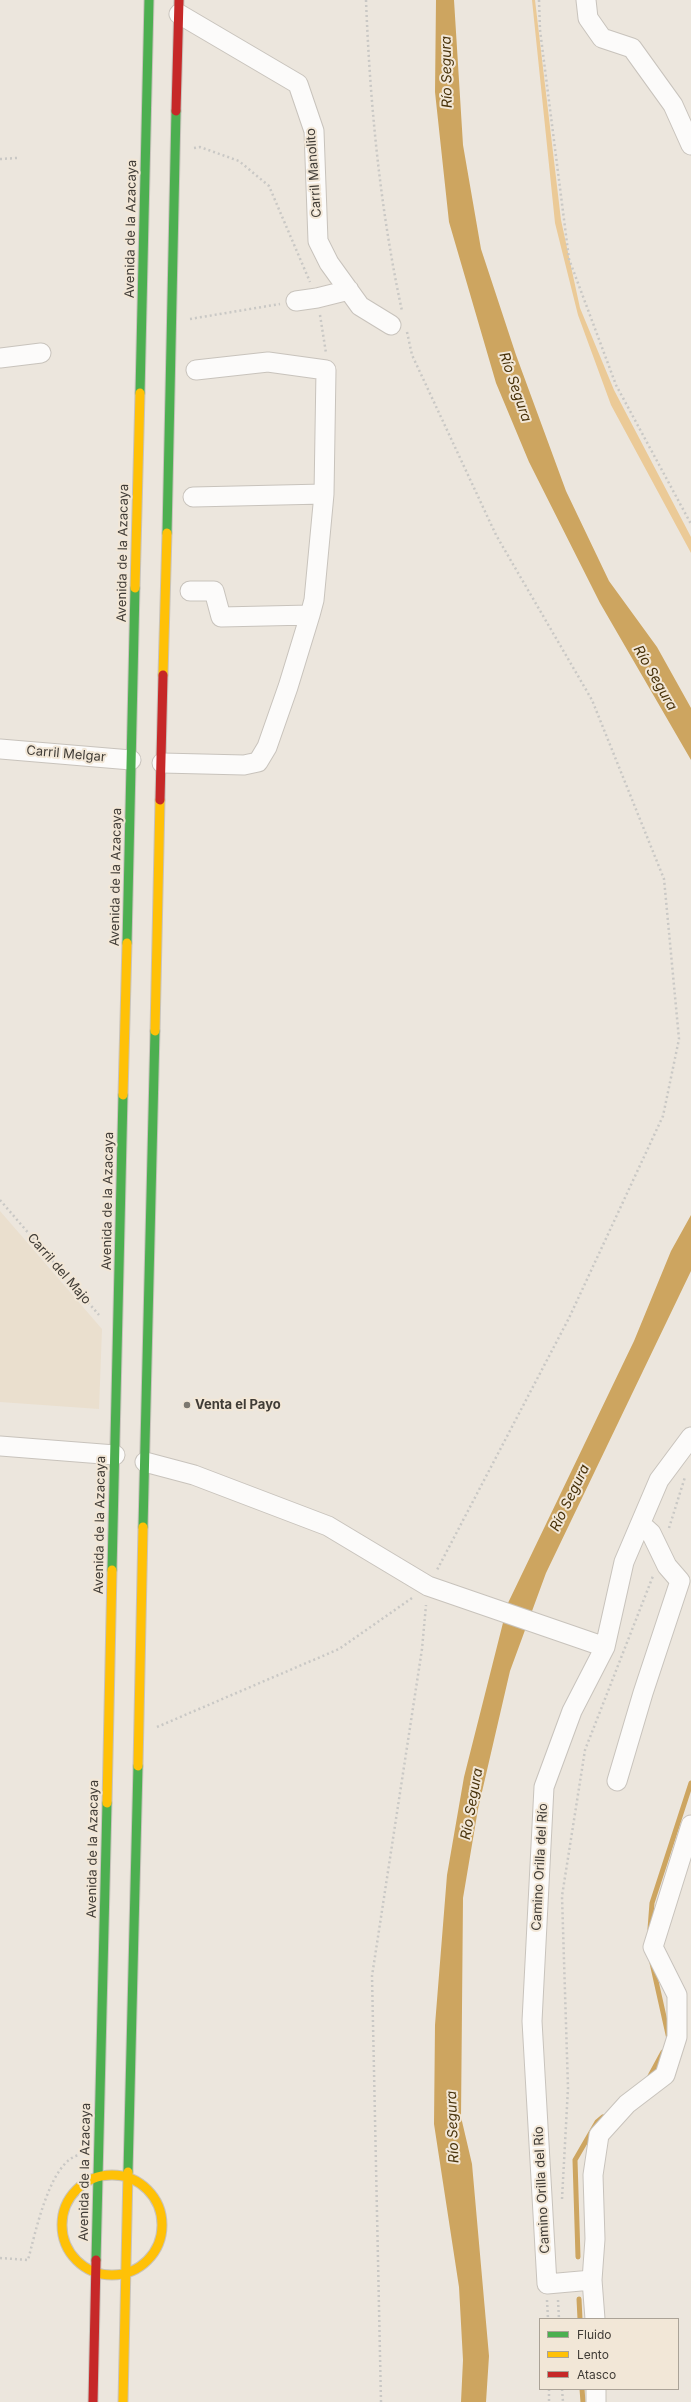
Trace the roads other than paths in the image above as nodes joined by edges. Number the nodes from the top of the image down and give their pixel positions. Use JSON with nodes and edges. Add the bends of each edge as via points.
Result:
{"nodes":[{"id":1,"x":586,"y":0,"type":"edge"},
{"id":2,"x":145,"y":2,"type":"edge"},
{"id":3,"x":179,"y":7,"type":"edge"},
{"id":4,"x":691,"y":145,"type":"edge"},
{"id":5,"x":349,"y":290,"type":"junction"},
{"id":6,"x":296,"y":301,"type":"road end"},
{"id":7,"x":400,"y":322,"type":"road end"},
{"id":8,"x":41,"y":353,"type":"dead end"},
{"id":9,"x":0,"y":358,"type":"edge"},
{"id":10,"x":196,"y":370,"type":"dead end"},
{"id":11,"x":324,"y":494,"type":"junction"},
{"id":12,"x":193,"y":497,"type":"dead end"},
{"id":13,"x":190,"y":591,"type":"dead end"},
{"id":14,"x":310,"y":615,"type":"junction"},
{"id":15,"x":0,"y":749,"type":"edge"},
{"id":16,"x":131,"y":760,"type":"junction"},
{"id":17,"x":162,"y":763,"type":"junction"},
{"id":18,"x":691,"y":1437,"type":"edge"},
{"id":19,"x":0,"y":1446,"type":"edge"},
{"id":20,"x":115,"y":1455,"type":"junction"},
{"id":21,"x":145,"y":1462,"type":"junction"},
{"id":22,"x":640,"y":1524,"type":"junction"},
{"id":23,"x":605,"y":1646,"type":"junction"},
{"id":24,"x":617,"y":1781,"type":"dead end"},
{"id":25,"x":691,"y":1825,"type":"edge"},
{"id":26,"x":98,"y":2177,"type":"junction"},
{"id":27,"x":128,"y":2178,"type":"junction"},
{"id":28,"x":96,"y":2273,"type":"junction"},
{"id":29,"x":126,"y":2274,"type":"junction"},
{"id":30,"x":592,"y":2280,"type":"junction"},
{"id":31,"x":595,"y":2318,"type":"edge"},
{"id":32,"x":596,"y":2390,"type":"edge"},
{"id":33,"x":93,"y":2402,"type":"edge"},
{"id":34,"x":123,"y":2402,"type":"edge"},
{"id":35,"x":596,"y":2402,"type":"edge"}],
"edges":[{"from":1,"to":4,"type":"street","via":[[588,18],[602,38],[632,48],[673,105]]},
{"from":2,"to":16,"type":"main road","name":"Avenida de la Azacaya"},
{"from":3,"to":5,"type":"street","name":"Carril Manolito","via":[[298,84],[314,131],[318,240],[329,263]]},
{"from":3,"to":17,"type":"main road"},
{"from":5,"to":6,"type":"street"},
{"from":5,"to":7,"type":"street","name":"Carril Manolito","via":[[360,306]]},
{"from":8,"to":9,"type":"street"},
{"from":10,"to":11,"type":"street","via":[[268,362],[326,370]]},
{"from":11,"to":12,"type":"street"},
{"from":11,"to":14,"type":"street","via":[[314,600]]},
{"from":13,"to":14,"type":"street","via":[[214,591],[221,617]]},
{"from":14,"to":17,"type":"street","via":[[283,702],[267,747],[258,762],[244,765]]},
{"from":15,"to":16,"type":"street","name":"Carril Melgar"},
{"from":16,"to":20,"type":"main road","name":"Avenida de la Azacaya"},
{"from":17,"to":21,"type":"main road"},
{"from":18,"to":22,"type":"street","name":"Camino Orilla del Río","via":[[659,1480]]},
{"from":19,"to":20,"type":"street"},
{"from":20,"to":26,"type":"main road","name":"Avenida de la Azacaya"},
{"from":21,"to":23,"type":"street","via":[[194,1475],[328,1526],[428,1586]]},
{"from":21,"to":27,"type":"main road"},
{"from":22,"to":23,"type":"street","name":"Camino Orilla del Río","via":[[624,1562]]},
{"from":22,"to":24,"type":"street","via":[[651,1533],[667,1566],[680,1581],[642,1693]]},
{"from":23,"to":30,"type":"street","name":"Camino Orilla del Río","via":[[572,1711],[544,1787],[532,2021],[547,2284]]},
{"from":25,"to":30,"type":"street","via":[[653,1947],[676,1995],[677,2038],[665,2076],[627,2104],[599,2135],[593,2175],[595,2239]]},
{"from":26,"to":27,"type":"main road","via":[[118,2175]]},
{"from":26,"to":28,"type":"main road","name":"Avenida de la Azacaya"},
{"from":26,"to":28,"type":"main road","via":[[81,2186],[69,2199],[62,2216],[62,2234],[68,2251],[80,2265]]},
{"from":27,"to":29,"type":"main road"},
{"from":27,"to":29,"type":"main road","via":[[142,2185],[154,2197],[163,2227],[160,2242],[152,2256],[140,2267]]},
{"from":28,"to":29,"type":"main road","via":[[111,2276]]},
{"from":28,"to":33,"type":"main road","name":"Avenida de la Azacaya"},
{"from":29,"to":34,"type":"main road"},
{"from":30,"to":31,"type":"street"},
{"from":32,"to":35,"type":"street"}]}
